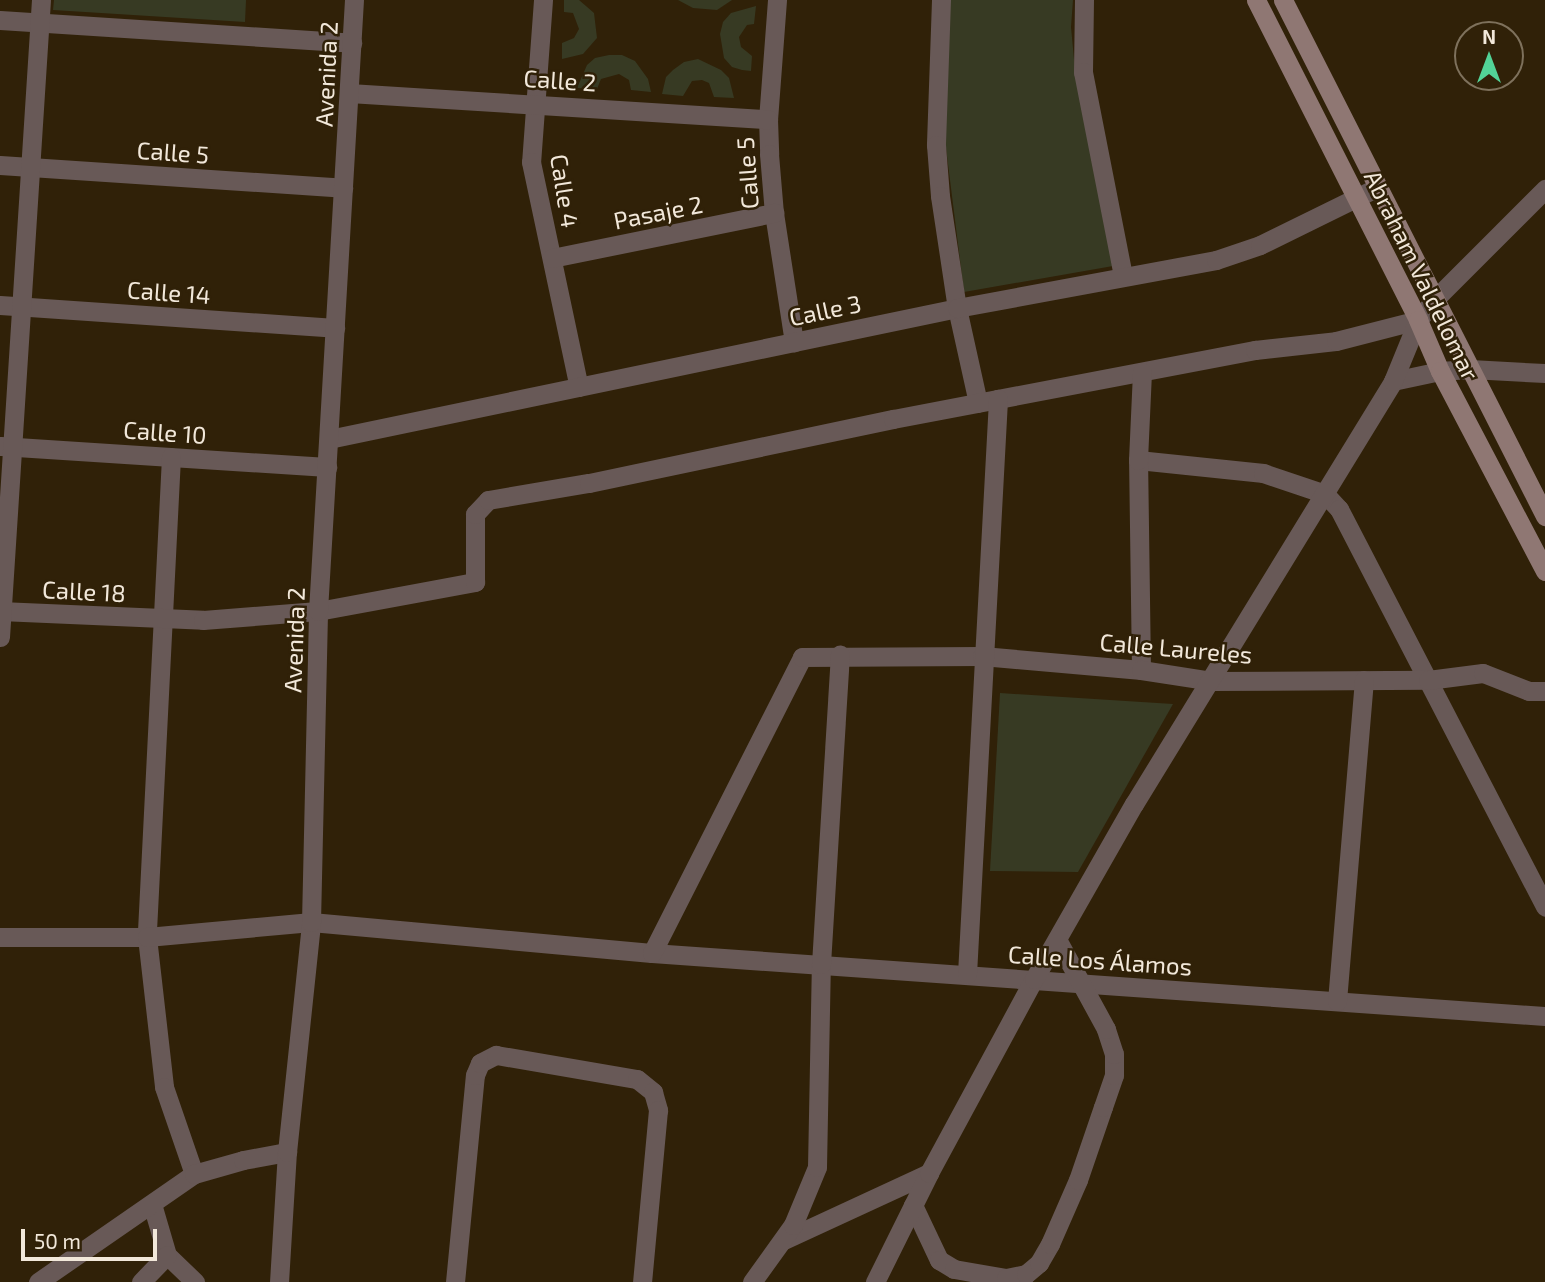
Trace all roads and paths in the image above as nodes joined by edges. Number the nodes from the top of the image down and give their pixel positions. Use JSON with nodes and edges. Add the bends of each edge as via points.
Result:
{"nodes":[{"id":1,"x":41,"y":0,"type":"edge"},
{"id":2,"x":354,"y":0,"type":"edge"},
{"id":3,"x":542,"y":0,"type":"edge"},
{"id":4,"x":777,"y":0,"type":"edge"},
{"id":5,"x":941,"y":0,"type":"edge"},
{"id":6,"x":1084,"y":0,"type":"edge"},
{"id":7,"x":1256,"y":0,"type":"edge"},
{"id":8,"x":1283,"y":0,"type":"edge"},
{"id":9,"x":1292,"y":19,"type":"junction"},
{"id":10,"x":0,"y":20,"type":"edge"},
{"id":11,"x":40,"y":23,"type":"junction"},
{"id":12,"x":1272,"y":30,"type":"junction"},
{"id":13,"x":352,"y":43,"type":"junction"},
{"id":14,"x":1322,"y":78,"type":"junction"},
{"id":15,"x":1301,"y":89,"type":"junction"},
{"id":16,"x":349,"y":93,"type":"junction"},
{"id":17,"x":536,"y":103,"type":"junction"},
{"id":18,"x":768,"y":119,"type":"junction"},
{"id":19,"x":0,"y":165,"type":"edge"},
{"id":20,"x":30,"y":168,"type":"junction"},
{"id":21,"x":1378,"y":187,"type":"junction"},
{"id":22,"x":343,"y":188,"type":"junction"},
{"id":23,"x":1545,"y":189,"type":"edge"},
{"id":24,"x":1357,"y":197,"type":"junction"},
{"id":25,"x":774,"y":213,"type":"junction"},
{"id":26,"x":552,"y":258,"type":"junction"},
{"id":27,"x":1124,"y":275,"type":"junction"},
{"id":28,"x":1435,"y":299,"type":"junction"},
{"id":29,"x":0,"y":305,"type":"edge"},
{"id":30,"x":22,"y":306,"type":"junction"},
{"id":31,"x":957,"y":308,"type":"junction"},
{"id":32,"x":1418,"y":320,"type":"junction"},
{"id":33,"x":335,"y":328,"type":"junction"},
{"id":34,"x":794,"y":342,"type":"junction"},
{"id":35,"x":1470,"y":369,"type":"junction"},
{"id":36,"x":1440,"y":371,"type":"junction"},
{"id":37,"x":1142,"y":372,"type":"junction"},
{"id":38,"x":1545,"y":373,"type":"edge"},
{"id":39,"x":1393,"y":381,"type":"junction"},
{"id":40,"x":579,"y":387,"type":"junction"},
{"id":41,"x":998,"y":399,"type":"junction"},
{"id":42,"x":978,"y":403,"type":"junction"},
{"id":43,"x":329,"y":439,"type":"junction"},
{"id":44,"x":6,"y":446,"type":"edge"},
{"id":45,"x":171,"y":457,"type":"junction"},
{"id":46,"x":1138,"y":460,"type":"junction"},
{"id":47,"x":327,"y":467,"type":"junction"},
{"id":48,"x":1325,"y":494,"type":"junction"},
{"id":49,"x":1545,"y":516,"type":"edge"},
{"id":50,"x":1545,"y":571,"type":"edge"},
{"id":51,"x":1,"y":611,"type":"edge"},
{"id":52,"x":318,"y":611,"type":"junction"},
{"id":53,"x":165,"y":619,"type":"junction"},
{"id":54,"x":0,"y":637,"type":"edge"},
{"id":55,"x":840,"y":655,"type":"junction"},
{"id":56,"x":982,"y":656,"type":"junction"},
{"id":57,"x":1141,"y":670,"type":"junction"},
{"id":58,"x":1364,"y":680,"type":"junction"},
{"id":59,"x":1428,"y":680,"type":"junction"},
{"id":60,"x":1211,"y":681,"type":"junction"},
{"id":61,"x":1545,"y":691,"type":"edge"},
{"id":62,"x":1545,"y":907,"type":"edge"},
{"id":63,"x":311,"y":922,"type":"junction"},
{"id":64,"x":0,"y":937,"type":"edge"},
{"id":65,"x":147,"y":937,"type":"junction"},
{"id":66,"x":1057,"y":939,"type":"junction"},
{"id":67,"x":652,"y":953,"type":"junction"},
{"id":68,"x":821,"y":964,"type":"junction"},
{"id":69,"x":967,"y":974,"type":"junction"},
{"id":70,"x":1034,"y":979,"type":"junction"},
{"id":71,"x":1080,"y":984,"type":"junction"},
{"id":72,"x":1338,"y":1001,"type":"junction"},
{"id":73,"x":1545,"y":1016,"type":"edge"},
{"id":74,"x":287,"y":1152,"type":"junction"},
{"id":75,"x":929,"y":1173,"type":"junction"},
{"id":76,"x":194,"y":1174,"type":"junction"},
{"id":77,"x":152,"y":1204,"type":"junction"},
{"id":78,"x":913,"y":1205,"type":"junction"},
{"id":79,"x":783,"y":1240,"type":"junction"},
{"id":80,"x":166,"y":1255,"type":"junction"},
{"id":81,"x":38,"y":1282,"type":"edge"},
{"id":82,"x":141,"y":1282,"type":"edge"},
{"id":83,"x":195,"y":1282,"type":"edge"},
{"id":84,"x":279,"y":1282,"type":"edge"},
{"id":85,"x":454,"y":1282,"type":"edge"},
{"id":86,"x":642,"y":1282,"type":"edge"},
{"id":87,"x":752,"y":1282,"type":"edge"},
{"id":88,"x":875,"y":1282,"type":"edge"}],
"edges":[{"from":1,"to":11,"type":"street"},
{"from":2,"to":13,"type":"street","name":"Avenida 2"},
{"from":3,"to":17,"type":"street","name":"Calle 4"},
{"from":4,"to":18,"type":"street","name":"Calle 5"},
{"from":5,"to":31,"type":"street","via":[[936,145]]},
{"from":6,"to":27,"type":"street","via":[[1083,72]]},
{"from":7,"to":12,"type":"main road","name":"Abraham Valdelomar"},
{"from":8,"to":9,"type":"main road","name":"Abraham Valdelomar"},
{"from":9,"to":12,"type":"main road"},
{"from":9,"to":14,"type":"main road","name":"Abraham Valdelomar"},
{"from":10,"to":11,"type":"street"},
{"from":11,"to":13,"type":"street"},
{"from":11,"to":20,"type":"street"},
{"from":12,"to":15,"type":"main road","name":"Abraham Valdelomar"},
{"from":13,"to":16,"type":"street","name":"Avenida 2"},
{"from":14,"to":15,"type":"main road"},
{"from":14,"to":21,"type":"main road","name":"Abraham Valdelomar"},
{"from":15,"to":24,"type":"main road","name":"Abraham Valdelomar"},
{"from":16,"to":17,"type":"street","name":"Calle 2"},
{"from":16,"to":22,"type":"street","name":"Avenida 2"},
{"from":17,"to":18,"type":"street","name":"Calle 2"},
{"from":17,"to":26,"type":"street","name":"Calle 4","via":[[531,162]]},
{"from":18,"to":25,"type":"street","name":"Calle 5"},
{"from":19,"to":20,"type":"street","name":"Calle 5"},
{"from":20,"to":22,"type":"street","name":"Calle 5"},
{"from":20,"to":30,"type":"street"},
{"from":21,"to":24,"type":"street","name":"Calle 3"},
{"from":21,"to":28,"type":"main road","name":"Abraham Valdelomar"},
{"from":22,"to":33,"type":"street","name":"Avenida 2"},
{"from":23,"to":28,"type":"street"},
{"from":24,"to":27,"type":"street","name":"Calle 3","via":[[1237,254]]},
{"from":24,"to":32,"type":"main road","name":"Abraham Valdelomar"},
{"from":25,"to":26,"type":"street","name":"Pasaje 2"},
{"from":25,"to":34,"type":"street","name":"Calle 5"},
{"from":26,"to":40,"type":"street","name":"Calle 4"},
{"from":27,"to":31,"type":"street","name":"Calle 3"},
{"from":28,"to":32,"type":"street"},
{"from":28,"to":35,"type":"main road","name":"Abraham Valdelomar"},
{"from":29,"to":30,"type":"street","name":"Calle 14"},
{"from":30,"to":33,"type":"street","name":"Calle 14"},
{"from":30,"to":44,"type":"street"},
{"from":31,"to":34,"type":"street","name":"Calle 3"},
{"from":31,"to":42,"type":"street"},
{"from":32,"to":36,"type":"main road","name":"Abraham Valdelomar"},
{"from":32,"to":37,"type":"street","via":[[1336,341],[1255,350]]},
{"from":32,"to":39,"type":"street"},
{"from":33,"to":43,"type":"street","name":"Avenida 2"},
{"from":34,"to":40,"type":"street","name":"Calle 3"},
{"from":35,"to":36,"type":"street"},
{"from":35,"to":38,"type":"street"},
{"from":35,"to":49,"type":"main road","name":"Abraham Valdelomar"},
{"from":36,"to":39,"type":"street"},
{"from":36,"to":50,"type":"main road","name":"Abraham Valdelomar"},
{"from":37,"to":41,"type":"street"},
{"from":37,"to":46,"type":"street"},
{"from":39,"to":48,"type":"street"},
{"from":40,"to":43,"type":"street","name":"Calle 3"},
{"from":41,"to":42,"type":"street"},
{"from":41,"to":56,"type":"street"},
{"from":42,"to":52,"type":"street","name":"Calle 18","via":[[488,500],[475,514],[475,582]]},
{"from":43,"to":47,"type":"street","name":"Avenida 2"},
{"from":44,"to":45,"type":"street","name":"Calle 10"},
{"from":44,"to":51,"type":"street"},
{"from":45,"to":47,"type":"street","name":"Calle 10"},
{"from":45,"to":53,"type":"street"},
{"from":46,"to":48,"type":"street","via":[[1263,473]]},
{"from":46,"to":57,"type":"street"},
{"from":47,"to":52,"type":"street","name":"Avenida 2"},
{"from":48,"to":59,"type":"street","via":[[1339,509]]},
{"from":48,"to":60,"type":"street"},
{"from":51,"to":53,"type":"street","name":"Calle 18"},
{"from":51,"to":54,"type":"street"},
{"from":52,"to":53,"type":"street","name":"Calle 18"},
{"from":52,"to":63,"type":"street","name":"Avenida 2"},
{"from":53,"to":65,"type":"street"},
{"from":55,"to":56,"type":"street","name":"Calle Laureles"},
{"from":55,"to":67,"type":"street","name":"Calle Laureles","via":[[802,657]]},
{"from":55,"to":68,"type":"street"},
{"from":56,"to":57,"type":"street","name":"Calle Laureles"},
{"from":56,"to":69,"type":"street"},
{"from":57,"to":60,"type":"street","name":"Calle Laureles"},
{"from":58,"to":59,"type":"street","name":"Calle Laureles"},
{"from":58,"to":60,"type":"street","name":"Calle Laureles"},
{"from":58,"to":72,"type":"street"},
{"from":59,"to":61,"type":"street","name":"Calle Laureles","via":[[1483,673],[1529,691]]},
{"from":59,"to":62,"type":"street"},
{"from":60,"to":66,"type":"street"},
{"from":63,"to":65,"type":"street","name":"Calle Los Álamos"},
{"from":63,"to":67,"type":"street","name":"Calle Los Álamos"},
{"from":63,"to":74,"type":"street","name":"Avenida 2"},
{"from":64,"to":65,"type":"street","name":"Calle Los Álamos"},
{"from":65,"to":76,"type":"street","via":[[164,1087]]},
{"from":66,"to":70,"type":"street"},
{"from":66,"to":71,"type":"street"},
{"from":67,"to":68,"type":"street","name":"Calle Los Álamos"},
{"from":68,"to":69,"type":"street","name":"Calle Los Álamos"},
{"from":68,"to":79,"type":"street","via":[[817,1167],[808,1197]]},
{"from":69,"to":70,"type":"street","name":"Calle Los Álamos"},
{"from":70,"to":71,"type":"street","name":"Calle Los Álamos"},
{"from":70,"to":75,"type":"street"},
{"from":71,"to":72,"type":"street","name":"Calle Los Álamos"},
{"from":71,"to":78,"type":"street","via":[[1106,1029],[1114,1054],[1114,1075],[1078,1180],[1039,1263],[1026,1274],[1006,1278],[954,1269],[939,1260]]},
{"from":72,"to":73,"type":"street","name":"Calle Los Álamos"},
{"from":74,"to":76,"type":"street"},
{"from":74,"to":84,"type":"street","name":"Avenida 2"},
{"from":75,"to":78,"type":"street"},
{"from":75,"to":79,"type":"street"},
{"from":76,"to":77,"type":"street"},
{"from":77,"to":80,"type":"street"},
{"from":77,"to":81,"type":"street"},
{"from":78,"to":88,"type":"street"},
{"from":79,"to":87,"type":"street"},
{"from":80,"to":82,"type":"street"},
{"from":80,"to":83,"type":"street"},
{"from":85,"to":86,"type":"street","via":[[475,1075],[480,1063],[496,1055],[638,1079],[653,1092],[658,1110]]}]}
